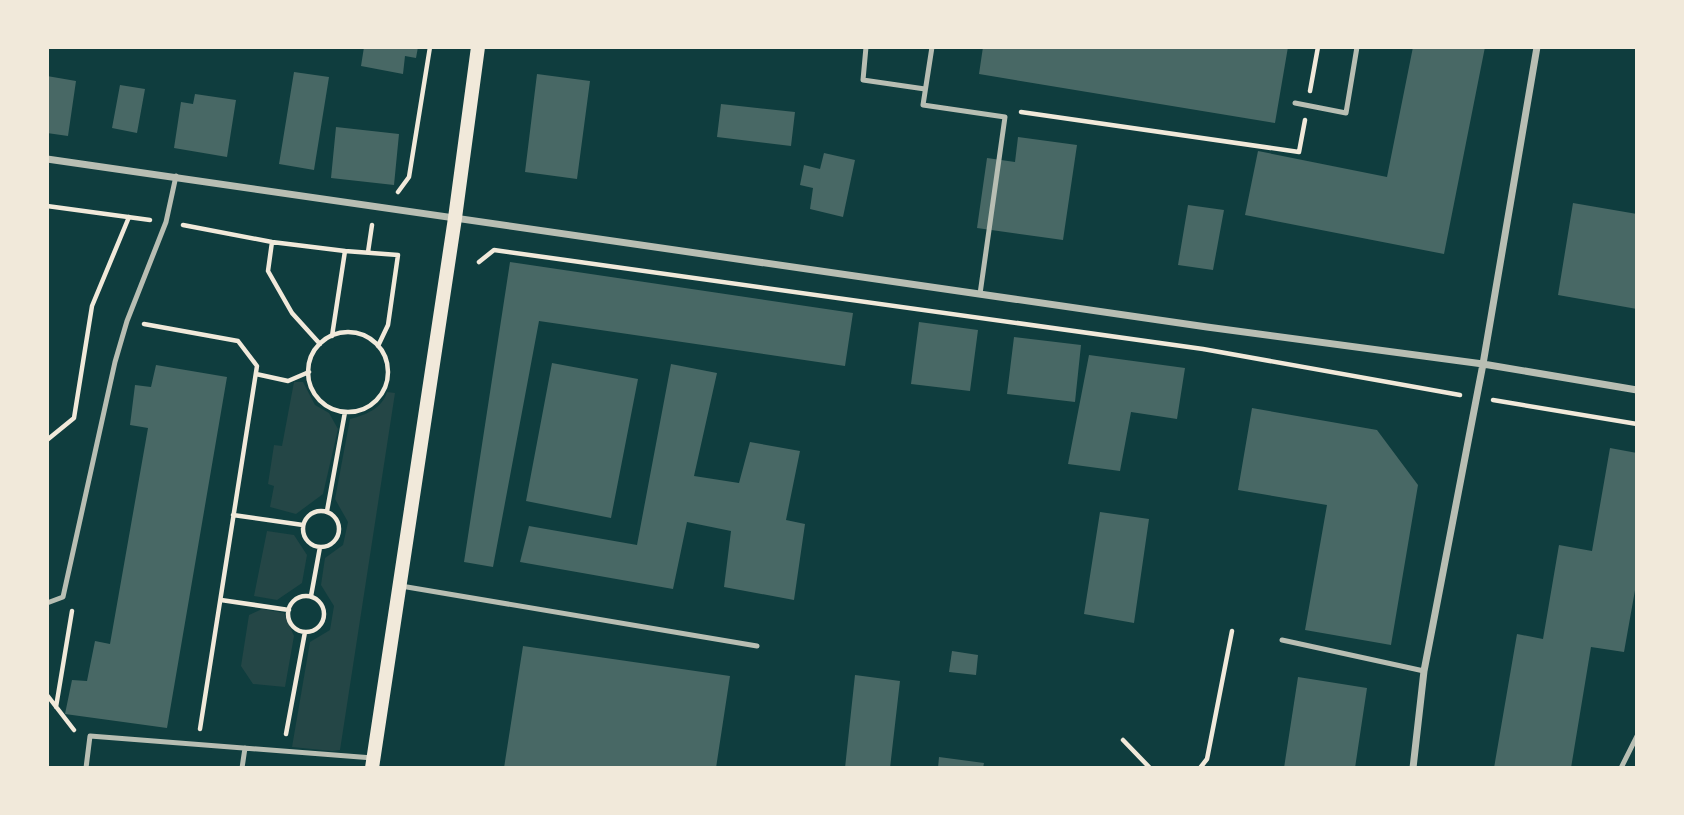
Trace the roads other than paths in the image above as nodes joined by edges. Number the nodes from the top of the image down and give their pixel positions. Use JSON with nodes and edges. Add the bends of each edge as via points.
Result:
{"nodes":[{"id":1,"x":478,"y":47,"type":"edge"},
{"id":2,"x":866,"y":47,"type":"edge"},
{"id":3,"x":932,"y":47,"type":"edge"},
{"id":4,"x":1357,"y":47,"type":"edge"},
{"id":5,"x":1537,"y":47,"type":"edge"},
{"id":6,"x":925,"y":89,"type":"junction"},
{"id":7,"x":1295,"y":103,"type":"dead end"},
{"id":8,"x":47,"y":159,"type":"edge"},
{"id":9,"x":176,"y":176,"type":"junction"},
{"id":10,"x":455,"y":218,"type":"junction"},
{"id":11,"x":980,"y":294,"type":"junction"},
{"id":12,"x":1483,"y":364,"type":"junction"},
{"id":13,"x":1637,"y":390,"type":"edge"},
{"id":14,"x":399,"y":586,"type":"junction"},
{"id":15,"x":47,"y":603,"type":"edge"},
{"id":16,"x":1282,"y":640,"type":"dead end"},
{"id":17,"x":757,"y":646,"type":"dead end"},
{"id":18,"x":1424,"y":671,"type":"junction"},
{"id":19,"x":1637,"y":736,"type":"edge"},
{"id":20,"x":245,"y":748,"type":"junction"},
{"id":21,"x":372,"y":763,"type":"edge"},
{"id":22,"x":86,"y":768,"type":"edge"},
{"id":23,"x":242,"y":768,"type":"edge"},
{"id":24,"x":1413,"y":768,"type":"edge"},
{"id":25,"x":1621,"y":768,"type":"edge"}],
"edges":[{"from":1,"to":10,"type":"main road"},
{"from":2,"to":6,"type":"lane","via":[[863,80]]},
{"from":3,"to":6,"type":"lane"},
{"from":4,"to":7,"type":"lane","via":[[1346,113]]},
{"from":5,"to":12,"type":"street"},
{"from":6,"to":11,"type":"lane","via":[[923,105],[1005,117]]},
{"from":8,"to":9,"type":"street"},
{"from":9,"to":10,"type":"street"},
{"from":9,"to":15,"type":"lane","via":[[166,222],[115,362],[63,597]]},
{"from":10,"to":11,"type":"street"},
{"from":10,"to":14,"type":"main road"},
{"from":11,"to":12,"type":"street"},
{"from":12,"to":13,"type":"street"},
{"from":12,"to":18,"type":"street"},
{"from":14,"to":17,"type":"lane"},
{"from":14,"to":21,"type":"main road"},
{"from":16,"to":18,"type":"lane"},
{"from":18,"to":24,"type":"street"},
{"from":19,"to":25,"type":"lane"},
{"from":20,"to":21,"type":"lane"},
{"from":20,"to":22,"type":"lane","via":[[90,736]]},
{"from":20,"to":23,"type":"lane"}]}
